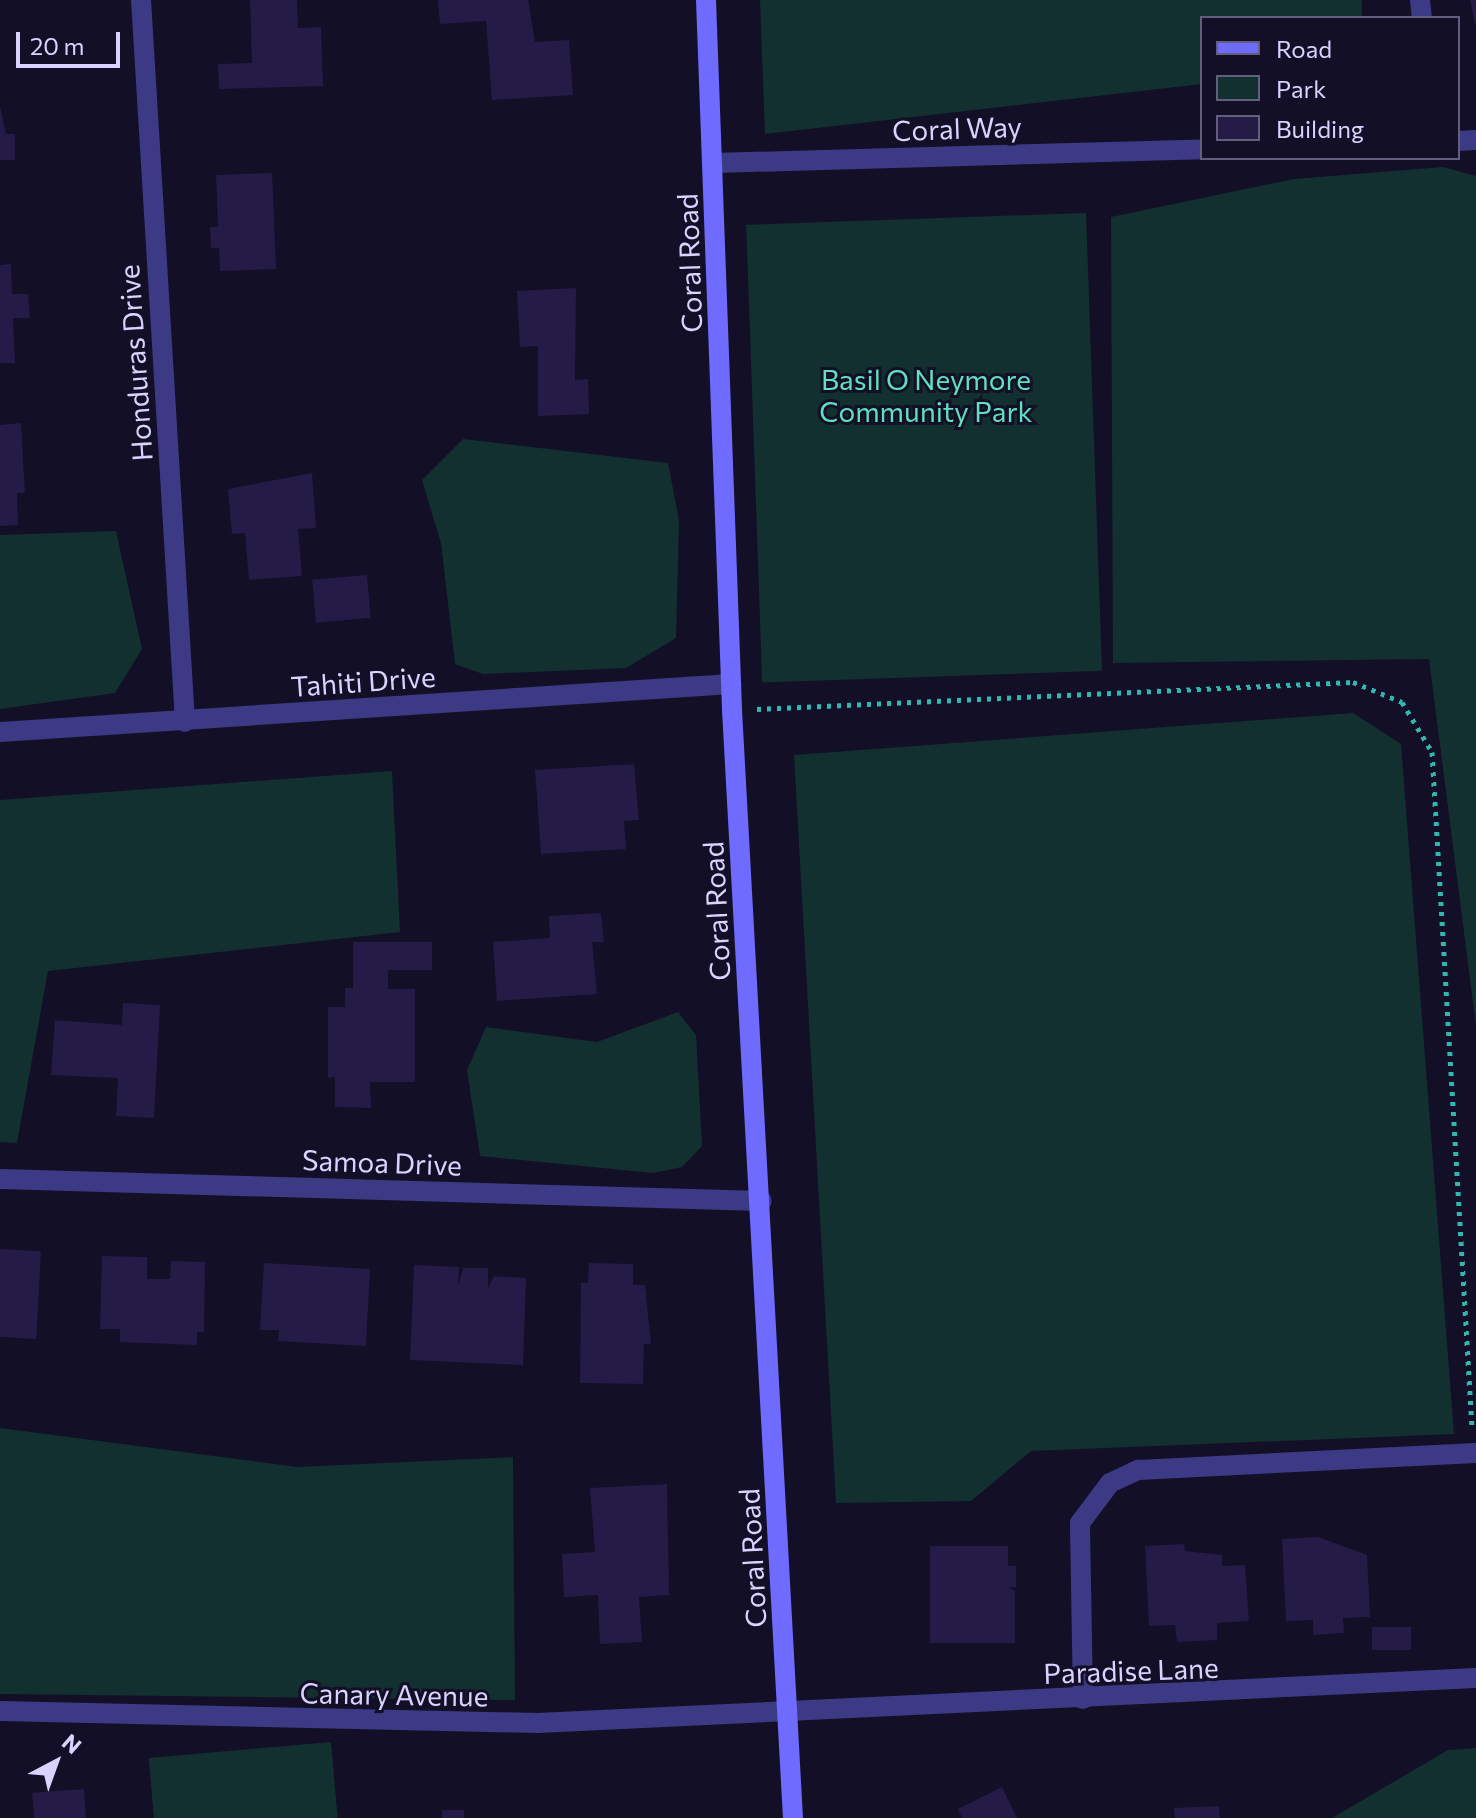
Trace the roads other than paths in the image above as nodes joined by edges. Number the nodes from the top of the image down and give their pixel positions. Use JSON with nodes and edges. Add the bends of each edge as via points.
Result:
{"nodes":[{"id":1,"x":141,"y":0,"type":"edge"},
{"id":2,"x":706,"y":0,"type":"edge"},
{"id":3,"x":1200,"y":149,"type":"edge"},
{"id":4,"x":714,"y":163,"type":"junction"},
{"id":5,"x":731,"y":684,"type":"junction"},
{"id":6,"x":185,"y":722,"type":"junction"},
{"id":7,"x":0,"y":732,"type":"edge"},
{"id":8,"x":0,"y":1179,"type":"edge"},
{"id":9,"x":762,"y":1201,"type":"junction"},
{"id":10,"x":1474,"y":1453,"type":"edge"},
{"id":11,"x":1476,"y":1678,"type":"edge"},
{"id":12,"x":1083,"y":1699,"type":"junction"},
{"id":13,"x":0,"y":1711,"type":"edge"},
{"id":14,"x":788,"y":1716,"type":"junction"},
{"id":15,"x":793,"y":1818,"type":"edge"}],
"edges":[{"from":1,"to":6,"type":"street","name":"Honduras Drive"},
{"from":2,"to":4,"type":"street","name":"Coral Road"},
{"from":3,"to":4,"type":"street","name":"Coral Way"},
{"from":4,"to":5,"type":"street","name":"Coral Road"},
{"from":5,"to":6,"type":"street","name":"Tahiti Drive"},
{"from":5,"to":9,"type":"street","name":"Coral Road"},
{"from":6,"to":7,"type":"street","name":"Tahiti Drive"},
{"from":8,"to":9,"type":"street","name":"Samoa Drive"},
{"from":9,"to":14,"type":"street","name":"Coral Road"},
{"from":10,"to":12,"type":"street","via":[[1138,1470],[1110,1483],[1080,1523]]},
{"from":11,"to":12,"type":"street","name":"Paradise Lane"},
{"from":12,"to":14,"type":"street","name":"Paradise Lane"},
{"from":13,"to":14,"type":"street","name":"Canary Avenue","via":[[538,1723]]},
{"from":14,"to":15,"type":"street","name":"Coral Road"}]}
